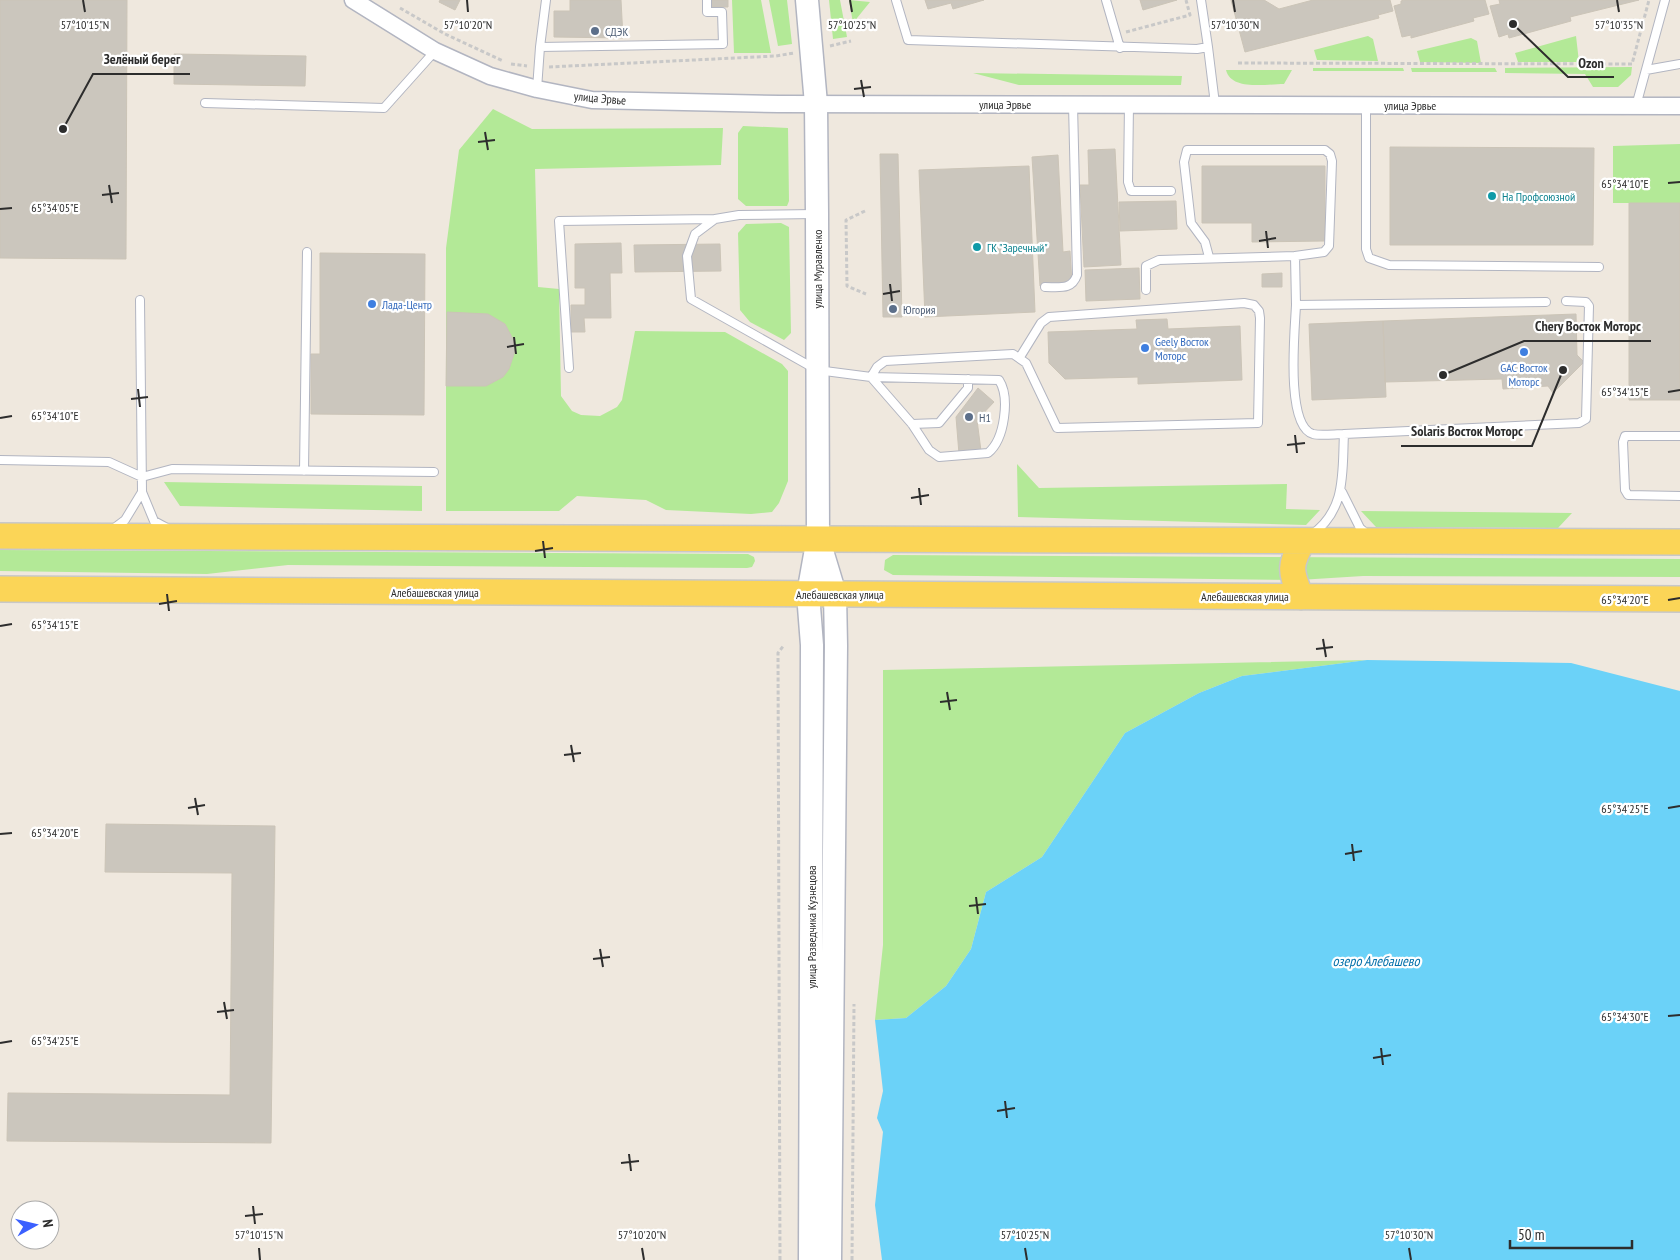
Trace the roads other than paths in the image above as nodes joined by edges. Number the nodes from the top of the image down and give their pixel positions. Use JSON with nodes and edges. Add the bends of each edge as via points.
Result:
{"nodes":[{"id":1,"x":353,"y":0,"type":"edge"},
{"id":2,"x":546,"y":0,"type":"edge"},
{"id":3,"x":707,"y":0,"type":"edge"},
{"id":4,"x":807,"y":0,"type":"edge"},
{"id":5,"x":896,"y":0,"type":"edge"},
{"id":6,"x":1106,"y":0,"type":"edge"},
{"id":7,"x":1201,"y":0,"type":"edge"},
{"id":8,"x":1665,"y":0,"type":"edge"},
{"id":9,"x":540,"y":47,"type":"junction"},
{"id":10,"x":1208,"y":47,"type":"junction"},
{"id":11,"x":1120,"y":48,"type":"junction"},
{"id":12,"x":435,"y":51,"type":"junction"},
{"id":13,"x":1680,"y":64,"type":"edge"},
{"id":14,"x":1646,"y":70,"type":"junction"},
{"id":15,"x":537,"y":89,"type":"junction"},
{"id":16,"x":205,"y":103,"type":"dead end"},
{"id":17,"x":816,"y":104,"type":"junction"},
{"id":18,"x":1072,"y":104,"type":"junction"},
{"id":19,"x":1129,"y":104,"type":"junction"},
{"id":20,"x":1215,"y":104,"type":"junction"},
{"id":21,"x":1366,"y":105,"type":"junction"},
{"id":22,"x":1636,"y":106,"type":"junction"},
{"id":23,"x":1680,"y":106,"type":"edge"},
{"id":24,"x":1171,"y":191,"type":"dead end"},
{"id":25,"x":817,"y":214,"type":"junction"},
{"id":26,"x":715,"y":219,"type":"junction"},
{"id":27,"x":307,"y":252,"type":"dead end"},
{"id":28,"x":1295,"y":256,"type":"junction"},
{"id":29,"x":1209,"y":257,"type":"junction"},
{"id":30,"x":1599,"y":268,"type":"dead end"},
{"id":31,"x":1045,"y":287,"type":"dead end"},
{"id":32,"x":1146,"y":290,"type":"dead end"},
{"id":33,"x":140,"y":300,"type":"dead end"},
{"id":34,"x":1566,"y":301,"type":"dead end"},
{"id":35,"x":1546,"y":302,"type":"dead end"},
{"id":36,"x":1296,"y":305,"type":"junction"},
{"id":37,"x":1020,"y":357,"type":"junction"},
{"id":38,"x":568,"y":368,"type":"dead end"},
{"id":39,"x":817,"y":370,"type":"junction"},
{"id":40,"x":871,"y":377,"type":"junction"},
{"id":41,"x":968,"y":379,"type":"junction"},
{"id":42,"x":912,"y":424,"type":"junction"},
{"id":43,"x":1344,"y":434,"type":"junction"},
{"id":44,"x":1680,"y":436,"type":"edge"},
{"id":45,"x":0,"y":460,"type":"edge"},
{"id":46,"x":304,"y":471,"type":"junction"},
{"id":47,"x":434,"y":472,"type":"dead end"},
{"id":48,"x":142,"y":477,"type":"junction"},
{"id":49,"x":142,"y":492,"type":"junction"},
{"id":50,"x":1342,"y":492,"type":"junction"},
{"id":51,"x":1680,"y":496,"type":"edge"},
{"id":52,"x":0,"y":536,"type":"edge"},
{"id":53,"x":102,"y":537,"type":"junction"},
{"id":54,"x":184,"y":538,"type":"junction"},
{"id":55,"x":818,"y":538,"type":"junction"},
{"id":56,"x":1303,"y":541,"type":"junction"},
{"id":57,"x":1376,"y":541,"type":"junction"},
{"id":58,"x":1680,"y":542,"type":"edge"},
{"id":59,"x":0,"y":589,"type":"edge"},
{"id":60,"x":808,"y":594,"type":"junction"},
{"id":61,"x":836,"y":594,"type":"junction"},
{"id":62,"x":1301,"y":597,"type":"junction"},
{"id":63,"x":1680,"y":599,"type":"edge"},
{"id":64,"x":810,"y":1260,"type":"edge"},
{"id":65,"x":830,"y":1260,"type":"edge"}],
"edges":[{"from":1,"to":12,"type":"street","name":"улица Эрвье"},
{"from":2,"to":9,"type":"lane"},
{"from":3,"to":9,"type":"lane","via":[[707,12],[722,12],[723,44]]},
{"from":4,"to":17,"type":"main road","name":"улица Муравленко"},
{"from":5,"to":11,"type":"lane","via":[[908,40]]},
{"from":6,"to":11,"type":"lane"},
{"from":7,"to":10,"type":"lane"},
{"from":8,"to":14,"type":"lane"},
{"from":9,"to":15,"type":"lane"},
{"from":10,"to":11,"type":"lane"},
{"from":10,"to":20,"type":"lane"},
{"from":12,"to":15,"type":"street","name":"улица Эрвье","via":[[490,76]]},
{"from":12,"to":16,"type":"lane","via":[[384,108]]},
{"from":13,"to":14,"type":"lane"},
{"from":14,"to":22,"type":"lane"},
{"from":15,"to":17,"type":"street","name":"улица Эрвье","via":[[592,100]]},
{"from":17,"to":18,"type":"street","name":"улица Эрвье"},
{"from":17,"to":25,"type":"main road","name":"улица Муравленко"},
{"from":18,"to":19,"type":"street","name":"улица Эрвье"},
{"from":18,"to":31,"type":"lane","via":[[1077,275],[1069,287]]},
{"from":19,"to":20,"type":"street","name":"улица Эрвье"},
{"from":19,"to":24,"type":"lane","via":[[1128,182],[1131,191]]},
{"from":20,"to":21,"type":"street","name":"улица Эрвье"},
{"from":21,"to":22,"type":"street","name":"улица Эрвье"},
{"from":21,"to":30,"type":"lane","via":[[1366,249],[1369,258],[1389,265]]},
{"from":22,"to":23,"type":"street","name":"улица Эрвье"},
{"from":25,"to":26,"type":"lane","via":[[739,215]]},
{"from":25,"to":39,"type":"main road","name":"улица Муравленко"},
{"from":26,"to":38,"type":"lane","via":[[559,221]]},
{"from":26,"to":39,"type":"lane","via":[[695,234],[687,256],[691,299]]},
{"from":27,"to":46,"type":"lane"},
{"from":28,"to":29,"type":"lane"},
{"from":28,"to":29,"type":"lane","via":[[1324,252],[1329,246],[1332,161],[1326,150],[1187,150],[1184,162],[1191,223],[1205,242]]},
{"from":28,"to":36,"type":"lane"},
{"from":29,"to":32,"type":"lane","via":[[1152,262],[1146,266]]},
{"from":33,"to":48,"type":"lane"},
{"from":34,"to":43,"type":"lane","via":[[1581,300],[1588,306],[1588,416],[1583,422]]},
{"from":35,"to":36,"type":"lane"},
{"from":36,"to":43,"type":"lane","via":[[1294,397],[1297,413],[1312,434]]},
{"from":37,"to":37,"type":"lane","via":[[1026,363],[1057,428],[1258,423],[1260,318],[1254,304],[1049,317]]},
{"from":37,"to":40,"type":"lane","via":[[1013,354],[885,361]]},
{"from":39,"to":40,"type":"lane"},
{"from":39,"to":55,"type":"main road","name":"улица Муравленко"},
{"from":40,"to":41,"type":"lane"},
{"from":40,"to":42,"type":"lane"},
{"from":41,"to":42,"type":"lane","via":[[968,388],[939,423]]},
{"from":41,"to":42,"type":"lane","via":[[991,378],[999,380],[1003,386],[1004,426],[994,448],[988,452],[939,457],[929,450]]},
{"from":43,"to":50,"type":"lane"},
{"from":44,"to":51,"type":"lane","via":[[1625,436],[1623,442],[1625,490],[1628,495]]},
{"from":45,"to":48,"type":"lane","via":[[109,462]]},
{"from":46,"to":47,"type":"lane"},
{"from":46,"to":48,"type":"lane","via":[[172,469]]},
{"from":48,"to":49,"type":"lane"},
{"from":49,"to":53,"type":"lane","via":[[125,520]]},
{"from":49,"to":54,"type":"lane","via":[[154,521]]},
{"from":50,"to":56,"type":"lane","via":[[1333,511]]},
{"from":50,"to":57,"type":"lane","via":[[1360,528]]},
{"from":52,"to":53,"type":"main road"},
{"from":53,"to":54,"type":"main road"},
{"from":54,"to":55,"type":"main road"},
{"from":55,"to":56,"type":"main road"},
{"from":55,"to":60,"type":"main road","name":"улица Разведчика Кузнецова"},
{"from":55,"to":61,"type":"main road","name":"улица Разведчика Кузнецова"},
{"from":56,"to":57,"type":"main road"},
{"from":56,"to":62,"type":"main road","via":[[1291,567]]},
{"from":57,"to":58,"type":"main road"},
{"from":59,"to":60,"type":"main road","name":"Алебашевская улица"},
{"from":60,"to":61,"type":"main road","name":"Алебашевская улица"},
{"from":60,"to":64,"type":"main road","name":"улица Разведчика Кузнецова","via":[[812,645]]},
{"from":61,"to":62,"type":"main road","name":"Алебашевская улица"},
{"from":61,"to":65,"type":"main road","name":"улица Разведчика Кузнецова"},
{"from":62,"to":63,"type":"main road","name":"Алебашевская улица"}]}
